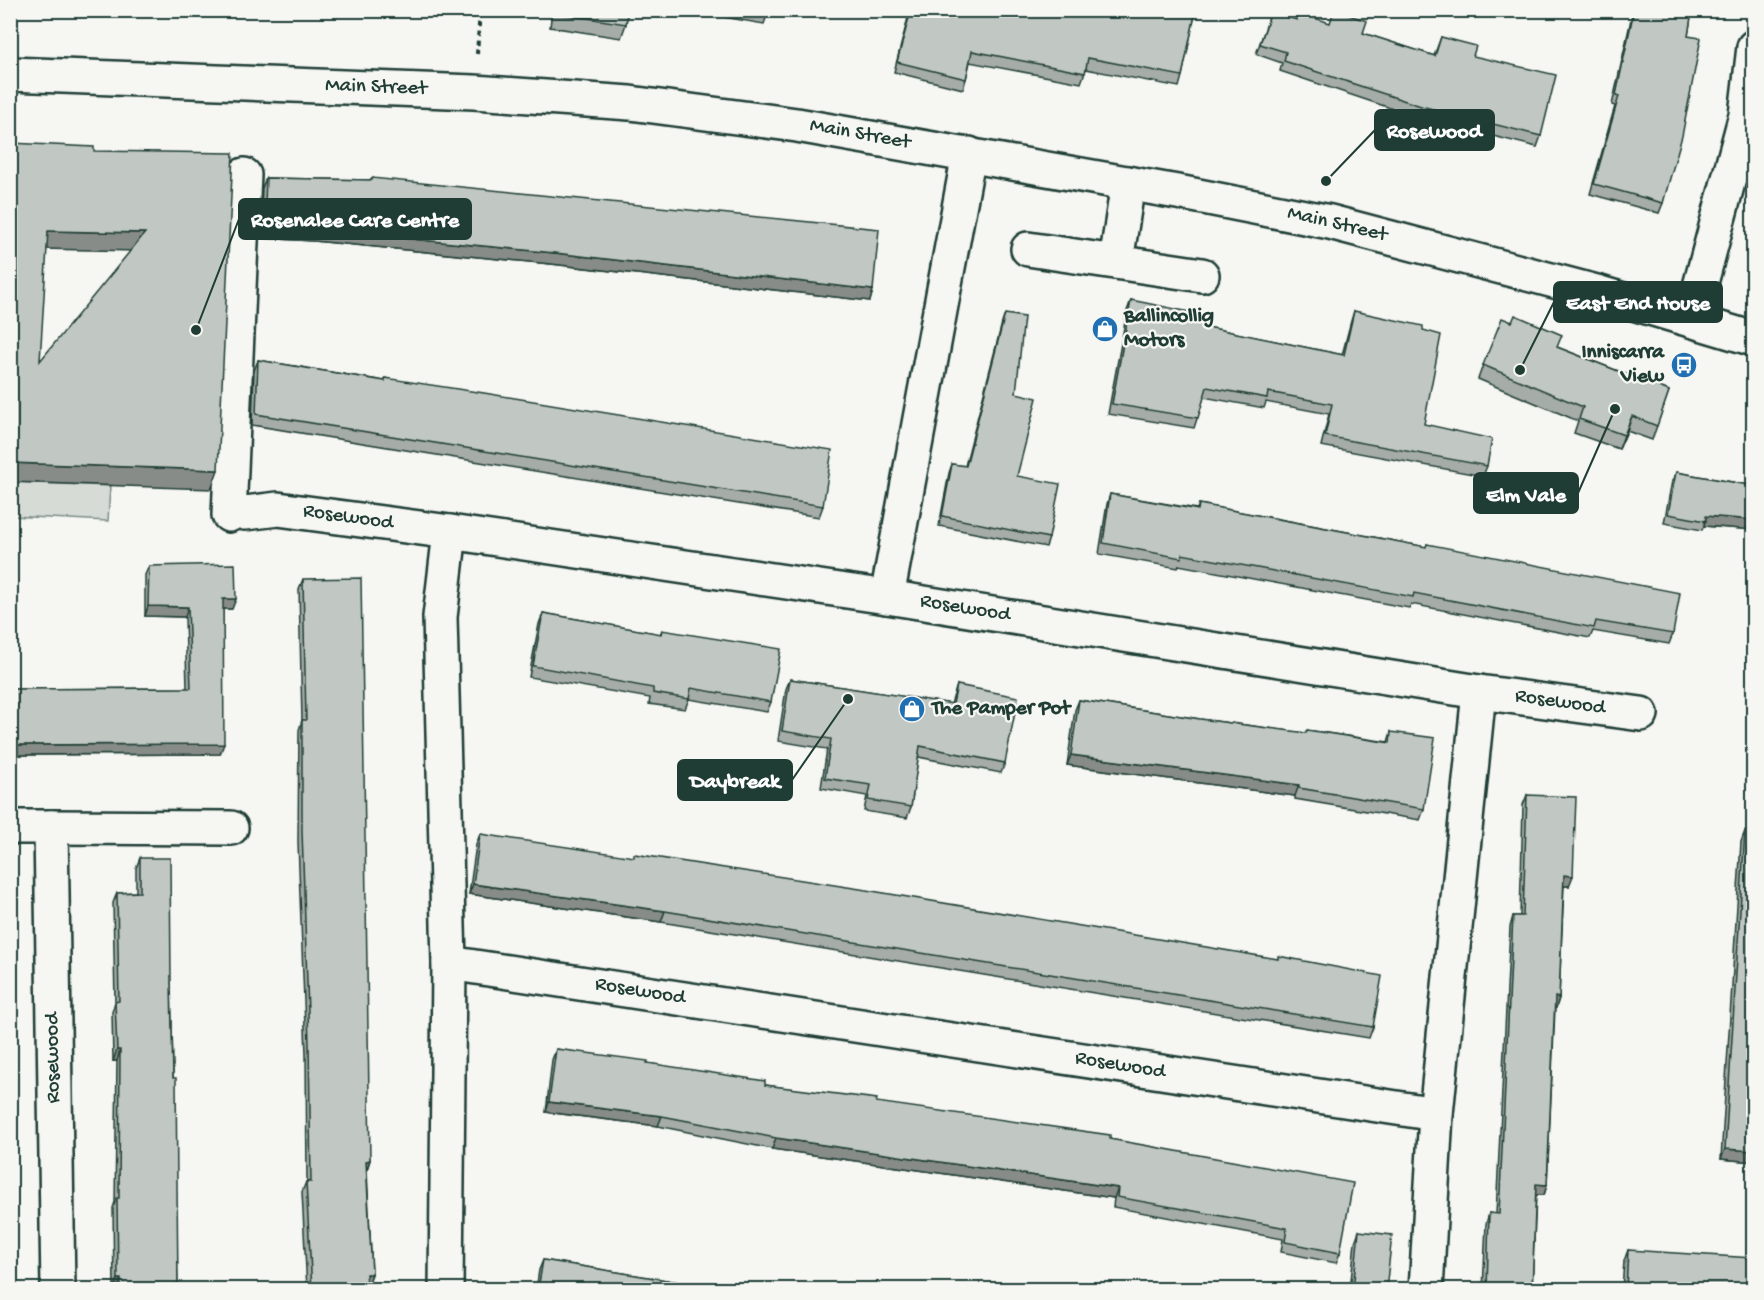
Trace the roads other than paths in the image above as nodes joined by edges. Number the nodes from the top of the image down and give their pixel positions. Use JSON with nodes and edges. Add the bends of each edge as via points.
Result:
{"nodes":[{"id":1,"x":1754,"y":47,"type":"edge"},
{"id":2,"x":10,"y":74,"type":"edge"},
{"id":3,"x":969,"y":154,"type":"junction"},
{"id":4,"x":244,"y":174,"type":"dead end"},
{"id":5,"x":1128,"y":183,"type":"junction"},
{"id":6,"x":1028,"y":249,"type":"dead end"},
{"id":7,"x":1116,"y":262,"type":"junction"},
{"id":8,"x":1203,"y":275,"type":"dead end"},
{"id":9,"x":1690,"y":320,"type":"junction"},
{"id":10,"x":1754,"y":339,"type":"edge"},
{"id":11,"x":450,"y":532,"type":"junction"},
{"id":12,"x":887,"y":597,"type":"junction"},
{"id":13,"x":1479,"y":692,"type":"junction"},
{"id":14,"x":1641,"y":714,"type":"dead end"},
{"id":15,"x":10,"y":827,"type":"edge"},
{"id":16,"x":51,"y":827,"type":"junction"},
{"id":17,"x":231,"y":828,"type":"dead end"},
{"id":18,"x":449,"y":963,"type":"junction"},
{"id":19,"x":1436,"y":1114,"type":"junction"},
{"id":20,"x":58,"y":1290,"type":"edge"},
{"id":21,"x":446,"y":1290,"type":"edge"},
{"id":22,"x":1426,"y":1290,"type":"edge"}],
"edges":[{"from":1,"to":9,"type":"street","via":[[1746,115]]},
{"from":2,"to":3,"type":"street","name":"Main Street","via":[[474,92],[630,104],[796,124]]},
{"from":3,"to":5,"type":"street","name":"Main Street"},
{"from":3,"to":12,"type":"street"},
{"from":4,"to":11,"type":"street","name":"Rosewood","via":[[237,514],[278,509]]},
{"from":5,"to":7,"type":"street"},
{"from":5,"to":9,"type":"street","name":"Main Street","via":[[1330,222]]},
{"from":6,"to":7,"type":"street"},
{"from":7,"to":8,"type":"street"},
{"from":9,"to":10,"type":"street","name":"Main Street"},
{"from":11,"to":12,"type":"street","name":"Rosewood"},
{"from":11,"to":18,"type":"street","via":[[440,617]]},
{"from":12,"to":13,"type":"street","name":"Rosewood"},
{"from":13,"to":14,"type":"street","name":"Rosewood"},
{"from":13,"to":19,"type":"street"},
{"from":15,"to":16,"type":"street"},
{"from":16,"to":17,"type":"street"},
{"from":16,"to":20,"type":"street","name":"Rosewood"},
{"from":18,"to":19,"type":"street","name":"Rosewood"},
{"from":18,"to":21,"type":"street"},
{"from":19,"to":22,"type":"street"}]}
